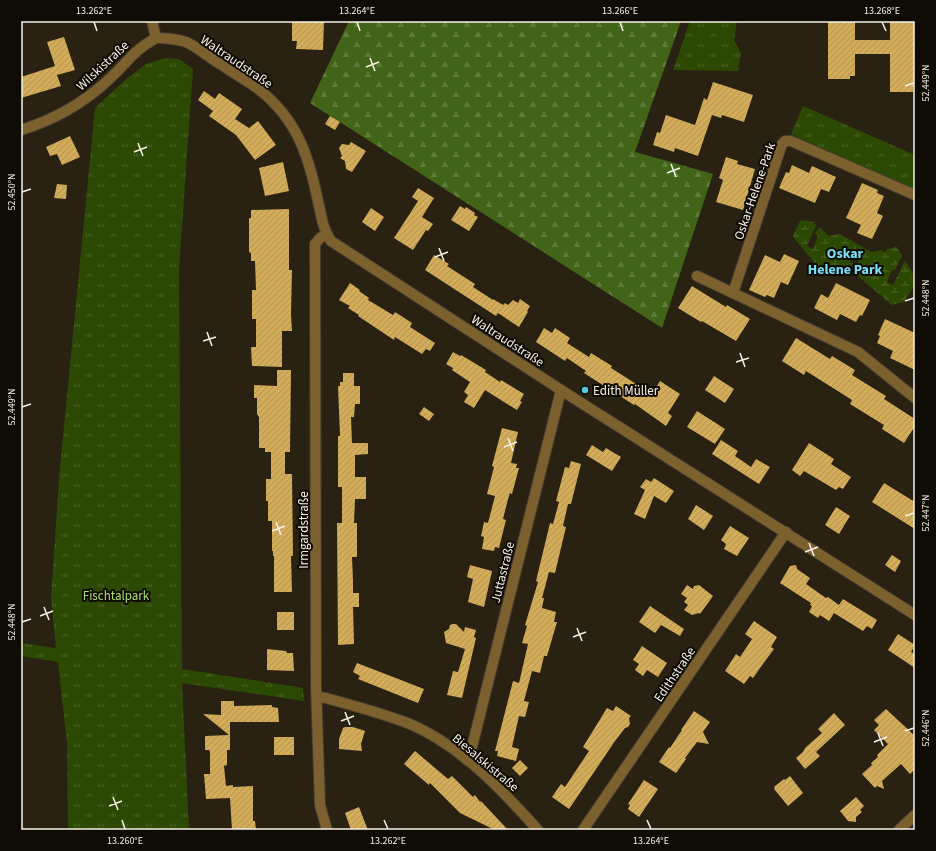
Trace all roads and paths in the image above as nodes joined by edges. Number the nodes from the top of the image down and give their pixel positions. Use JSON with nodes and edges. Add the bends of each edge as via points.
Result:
{"nodes":[{"id":1,"x":152,"y":21,"type":"edge"},
{"id":2,"x":156,"y":38,"type":"junction"},
{"id":3,"x":21,"y":130,"type":"edge"},
{"id":4,"x":915,"y":195,"type":"edge"},
{"id":5,"x":327,"y":234,"type":"junction"},
{"id":6,"x":697,"y":276,"type":"dead end"},
{"id":7,"x":733,"y":293,"type":"junction"},
{"id":8,"x":560,"y":390,"type":"junction"},
{"id":9,"x":915,"y":398,"type":"edge"},
{"id":10,"x":786,"y":532,"type":"junction"},
{"id":11,"x":915,"y":615,"type":"edge"},
{"id":12,"x":317,"y":697,"type":"junction"},
{"id":13,"x":467,"y":760,"type":"junction"},
{"id":14,"x":915,"y":814,"type":"edge"},
{"id":15,"x":327,"y":830,"type":"edge"},
{"id":16,"x":538,"y":830,"type":"edge"},
{"id":17,"x":583,"y":830,"type":"edge"},
{"id":18,"x":899,"y":830,"type":"edge"}],
"edges":[{"from":1,"to":2,"type":"street"},
{"from":2,"to":3,"type":"street","name":"Wilskistraße","via":[[133,54],[106,82],[81,102],[40,124]]},
{"from":2,"to":5,"type":"street","name":"Waltraudstraße","via":[[169,38],[186,43],[258,88],[281,110],[293,126],[308,158]]},
{"from":4,"to":7,"type":"street","name":"Oskar-Helene-Park","via":[[791,141],[785,141],[780,149]]},
{"from":5,"to":8,"type":"street","name":"Waltraudstraße","via":[[331,241]]},
{"from":5,"to":12,"type":"street","name":"Irmgardstraße","via":[[315,244]]},
{"from":6,"to":7,"type":"street"},
{"from":7,"to":9,"type":"street","via":[[858,352]]},
{"from":8,"to":10,"type":"street","name":"Waltraudstraße"},
{"from":8,"to":13,"type":"street","name":"Juttastraße"},
{"from":10,"to":11,"type":"street","name":"Waltraudstraße"},
{"from":10,"to":17,"type":"street","name":"Edithstraße"},
{"from":12,"to":13,"type":"street","name":"Biesalskistraße","via":[[380,713],[411,725],[444,743]]},
{"from":12,"to":15,"type":"street","name":"Irmgardstraße","via":[[320,805]]},
{"from":13,"to":16,"type":"street","name":"Biesalskistraße","via":[[507,795]]},
{"from":14,"to":18,"type":"street"}]}
